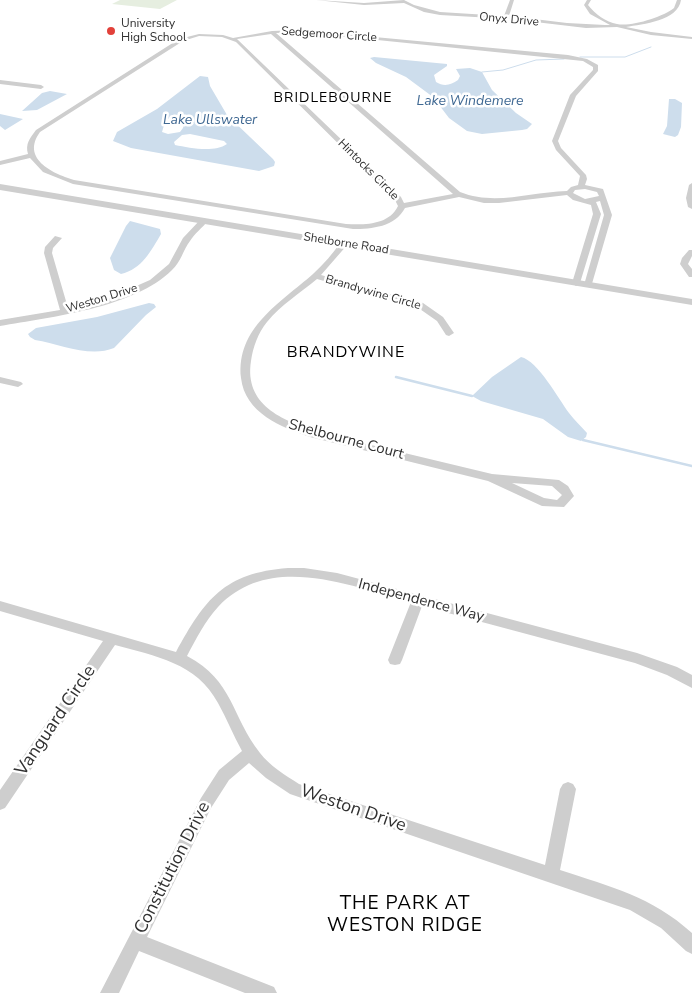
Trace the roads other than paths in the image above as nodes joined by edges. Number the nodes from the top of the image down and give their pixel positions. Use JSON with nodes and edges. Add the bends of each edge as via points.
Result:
{"nodes":[{"id":1,"x":318,"y":0,"type":"edge"},
{"id":2,"x":512,"y":0,"type":"edge"},
{"id":3,"x":589,"y":0,"type":"edge"},
{"id":4,"x":679,"y":0,"type":"edge"},
{"id":5,"x":402,"y":1,"type":"edge"},
{"id":6,"x":506,"y":18,"type":"junction"},
{"id":7,"x":616,"y":26,"type":"junction"},
{"id":8,"x":272,"y":32,"type":"junction"},
{"id":9,"x":234,"y":38,"type":"junction"},
{"id":10,"x":692,"y":38,"type":"edge"},
{"id":11,"x":0,"y":82,"type":"edge"},
{"id":12,"x":41,"y":87,"type":"dead end"},
{"id":13,"x":32,"y":155,"type":"junction"},
{"id":14,"x":0,"y":159,"type":"edge"},
{"id":15,"x":0,"y":164,"type":"edge"},
{"id":16,"x":692,"y":185,"type":"edge"},
{"id":17,"x":0,"y":187,"type":"edge"},
{"id":18,"x":581,"y":187,"type":"junction"},
{"id":19,"x":569,"y":193,"type":"junction"},
{"id":20,"x":460,"y":196,"type":"junction"},
{"id":21,"x":602,"y":198,"type":"junction"},
{"id":22,"x":583,"y":200,"type":"junction"},
{"id":23,"x":402,"y":206,"type":"junction"},
{"id":24,"x":692,"y":208,"type":"edge"},
{"id":25,"x":204,"y":221,"type":"junction"},
{"id":26,"x":58,"y":238,"type":"dead end"},
{"id":27,"x":344,"y":244,"type":"junction"},
{"id":28,"x":692,"y":252,"type":"edge"},
{"id":29,"x":692,"y":275,"type":"edge"},
{"id":30,"x":315,"y":276,"type":"junction"},
{"id":31,"x":576,"y":283,"type":"junction"},
{"id":32,"x":588,"y":285,"type":"junction"},
{"id":33,"x":692,"y":302,"type":"edge"},
{"id":34,"x":65,"y":311,"type":"junction"},
{"id":35,"x":0,"y":323,"type":"edge"},
{"id":36,"x":449,"y":333,"type":"dead end"},
{"id":37,"x":0,"y":380,"type":"edge"},
{"id":38,"x":18,"y":384,"type":"dead end"},
{"id":39,"x":492,"y":478,"type":"junction"},
{"id":40,"x":418,"y":600,"type":"junction"},
{"id":41,"x":0,"y":606,"type":"edge"},
{"id":42,"x":112,"y":640,"type":"junction"},
{"id":43,"x":178,"y":658,"type":"junction"},
{"id":44,"x":395,"y":660,"type":"dead end"},
{"id":45,"x":692,"y":682,"type":"edge"},
{"id":46,"x":250,"y":753,"type":"junction"},
{"id":47,"x":568,"y":789,"type":"dead end"},
{"id":48,"x":0,"y":803,"type":"edge"},
{"id":49,"x":550,"y":876,"type":"junction"},
{"id":50,"x":135,"y":941,"type":"junction"},
{"id":51,"x":692,"y":945,"type":"edge"},
{"id":52,"x":108,"y":993,"type":"edge"},
{"id":53,"x":268,"y":993,"type":"edge"}],
"edges":[{"from":1,"to":5,"type":"street","via":[[364,4]]},
{"from":2,"to":6,"type":"street"},
{"from":3,"to":7,"type":"street","via":[[586,5],[589,12]]},
{"from":4,"to":7,"type":"street","via":[[676,8],[664,16]]},
{"from":5,"to":6,"type":"street","name":"Onyx Drive","via":[[442,13]]},
{"from":6,"to":7,"type":"street","name":"Onyx Drive","via":[[570,26]]},
{"from":7,"to":10,"type":"street","via":[[649,34]]},
{"from":8,"to":9,"type":"street"},
{"from":8,"to":18,"type":"street","name":"Sedgemoor Circle","via":[[426,42],[568,57],[592,63],[596,71],[573,95],[555,138],[558,149],[583,174]]},
{"from":8,"to":20,"type":"street","name":"Sedgemoor Circle"},
{"from":9,"to":13,"type":"street","via":[[203,35],[178,42],[38,130],[30,143]]},
{"from":9,"to":23,"type":"street","name":"Hintocks Circle","via":[[398,198]]},
{"from":11,"to":12,"type":"street"},
{"from":13,"to":14,"type":"street"},
{"from":13,"to":15,"type":"street"},
{"from":13,"to":23,"type":"street","name":"Hintocks Circle","via":[[46,172],[73,182],[346,226],[388,220]]},
{"from":16,"to":24,"type":"street"},
{"from":17,"to":25,"type":"street","name":"Shelborne Road"},
{"from":18,"to":19,"type":"street","via":[[573,188]]},
{"from":18,"to":21,"type":"street","via":[[597,190],[602,193]]},
{"from":19,"to":20,"type":"street","name":"Sedgemoor Circle","via":[[498,202]]},
{"from":19,"to":22,"type":"street"},
{"from":20,"to":23,"type":"street"},
{"from":21,"to":22,"type":"street"},
{"from":21,"to":32,"type":"street","via":[[608,215]]},
{"from":22,"to":31,"type":"street","via":[[594,204],[597,214]]},
{"from":25,"to":27,"type":"street","name":"Shelborne Road"},
{"from":25,"to":34,"type":"street","name":"Weston Drive","via":[[185,241],[170,269],[152,282],[115,298]]},
{"from":26,"to":34,"type":"street","via":[[48,253]]},
{"from":27,"to":30,"type":"street","name":"Shelbourne Court"},
{"from":27,"to":31,"type":"street","name":"Shelborne Road"},
{"from":28,"to":29,"type":"street","via":[[684,264]]},
{"from":30,"to":36,"type":"street","name":"Brandywine Circle","via":[[420,305],[440,319]]},
{"from":30,"to":39,"type":"street","name":"Shelbourne Court","via":[[277,306],[253,337],[245,373],[246,386],[255,402],[274,418],[298,429]]},
{"from":31,"to":32,"type":"street","name":"Shelborne Road"},
{"from":32,"to":33,"type":"street","name":"Shelborne Road"},
{"from":34,"to":35,"type":"street","name":"Weston Drive"},
{"from":37,"to":38,"type":"street"},
{"from":39,"to":39,"type":"street","name":"Shelbourne Court","via":[[547,504],[560,504],[568,496],[554,483]]},
{"from":40,"to":43,"type":"street","name":"Independence Way","via":[[312,573],[268,574],[241,584],[215,603]]},
{"from":40,"to":44,"type":"street"},
{"from":40,"to":45,"type":"street","name":"Independence Way","via":[[637,658]]},
{"from":41,"to":42,"type":"street","name":"Weston Drive"},
{"from":42,"to":43,"type":"street","name":"Weston Drive"},
{"from":42,"to":48,"type":"street","name":"Vanguard Circle"},
{"from":43,"to":46,"type":"street","name":"Weston Drive","via":[[203,672],[214,683]]},
{"from":46,"to":49,"type":"street","name":"Weston Drive","via":[[273,775],[304,793]]},
{"from":46,"to":50,"type":"street","name":"Constitution Drive","via":[[224,776],[212,792]]},
{"from":47,"to":49,"type":"street"},
{"from":49,"to":51,"type":"street","name":"Weston Drive","via":[[648,910]]},
{"from":50,"to":52,"type":"street","name":"Constitution Drive"},
{"from":50,"to":53,"type":"street"}]}
